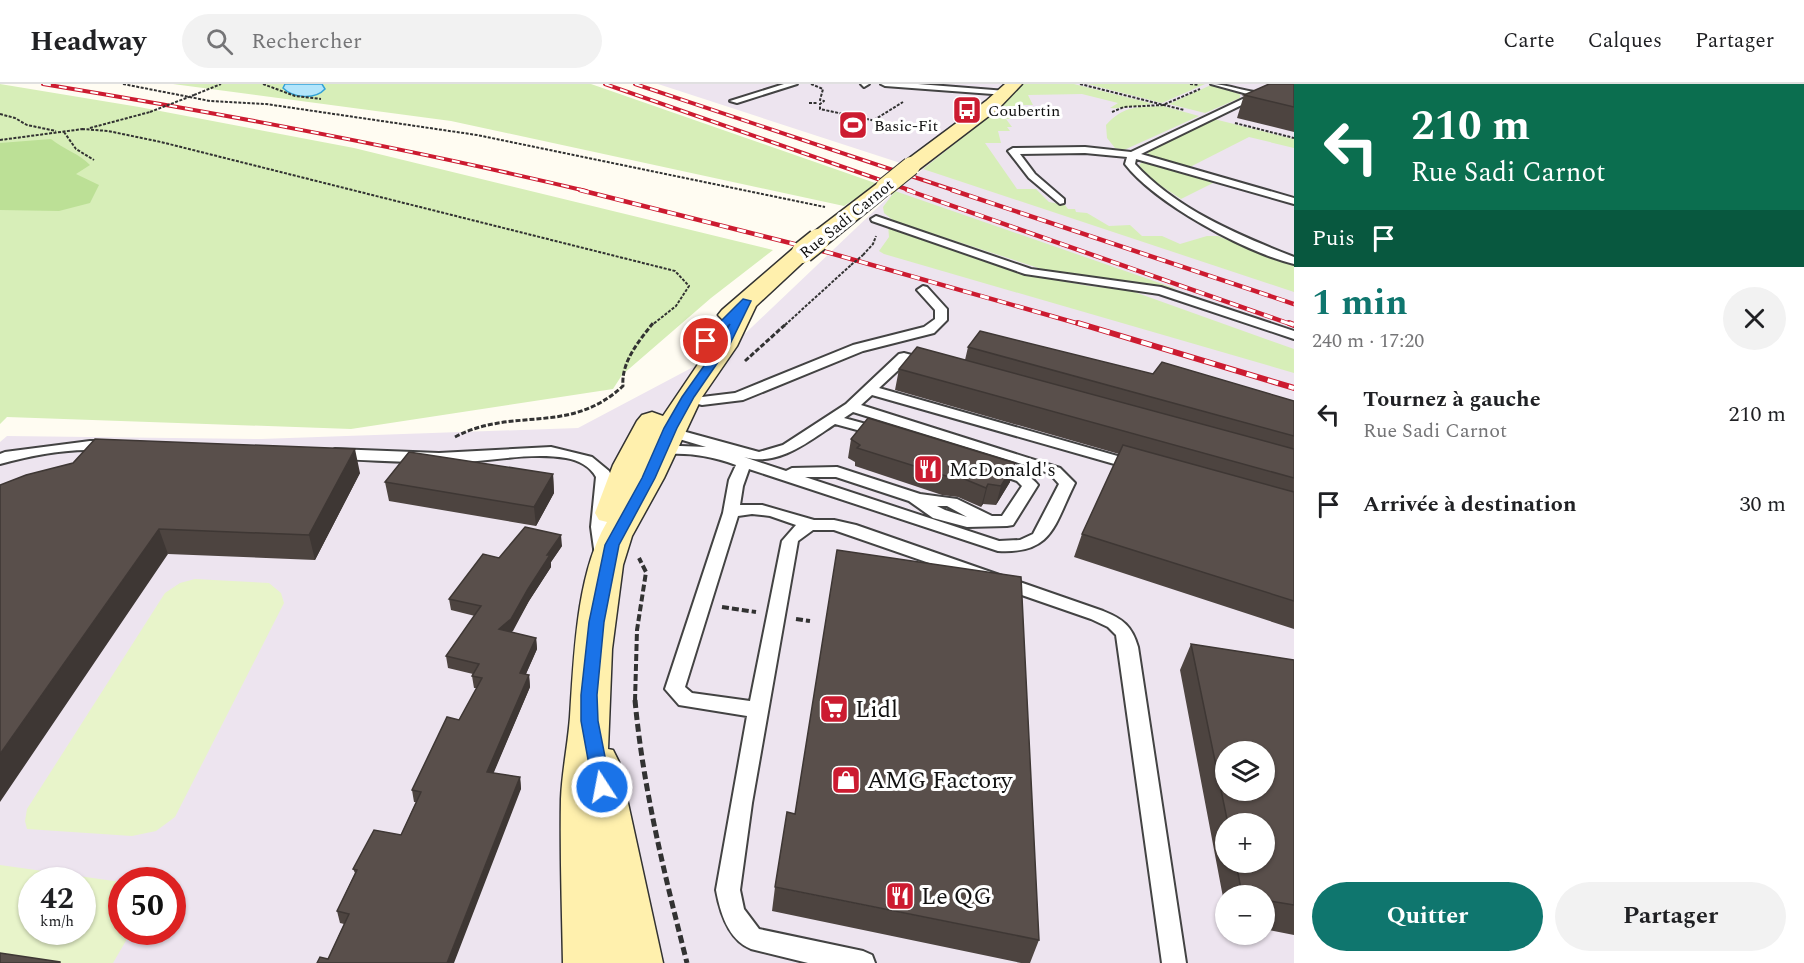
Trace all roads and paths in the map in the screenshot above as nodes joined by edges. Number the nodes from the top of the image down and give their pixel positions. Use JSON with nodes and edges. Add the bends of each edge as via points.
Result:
{"nodes":[{"id":1,"x":123,"y":84,"type":"edge"},
{"id":2,"x":221,"y":84,"type":"edge"},
{"id":3,"x":263,"y":84,"type":"edge"},
{"id":4,"x":793,"y":84,"type":"edge"},
{"id":5,"x":811,"y":84,"type":"edge"},
{"id":6,"x":886,"y":84,"type":"edge"},
{"id":7,"x":1080,"y":84,"type":"edge"},
{"id":8,"x":1212,"y":85,"type":"edge"},
{"id":9,"x":1277,"y":86,"type":"edge"},
{"id":10,"x":940,"y":88,"type":"junction"},
{"id":11,"x":1003,"y":88,"type":"edge"},
{"id":12,"x":1257,"y":89,"type":"edge"},
{"id":13,"x":928,"y":98,"type":"dead end"},
{"id":14,"x":321,"y":99,"type":"dead end"},
{"id":15,"x":820,"y":100,"type":"junction"},
{"id":16,"x":734,"y":101,"type":"dead end"},
{"id":17,"x":809,"y":103,"type":"dead end"},
{"id":18,"x":817,"y":104,"type":"junction"},
{"id":19,"x":1163,"y":105,"type":"junction"},
{"id":20,"x":820,"y":108,"type":"junction"},
{"id":21,"x":1112,"y":112,"type":"dead end"},
{"id":22,"x":0,"y":114,"type":"edge"},
{"id":23,"x":1211,"y":117,"type":"junction"},
{"id":24,"x":904,"y":126,"type":"dead end"},
{"id":25,"x":82,"y":129,"type":"junction"},
{"id":26,"x":62,"y":132,"type":"junction"},
{"id":27,"x":1294,"y":138,"type":"edge"},
{"id":28,"x":0,"y":140,"type":"edge"},
{"id":29,"x":1132,"y":154,"type":"junction"},
{"id":30,"x":94,"y":160,"type":"dead end"},
{"id":31,"x":1060,"y":201,"type":"dead end"},
{"id":32,"x":1294,"y":201,"type":"edge"},
{"id":33,"x":852,"y":213,"type":"junction"},
{"id":34,"x":876,"y":219,"type":"dead end"},
{"id":35,"x":863,"y":255,"type":"dead end"},
{"id":36,"x":1294,"y":261,"type":"edge"},
{"id":37,"x":923,"y":290,"type":"dead end"},
{"id":38,"x":746,"y":301,"type":"junction"},
{"id":39,"x":1294,"y":335,"type":"edge"},
{"id":40,"x":939,"y":367,"type":"edge"},
{"id":41,"x":869,"y":390,"type":"junction"},
{"id":42,"x":695,"y":399,"type":"junction"},
{"id":43,"x":851,"y":407,"type":"junction"},
{"id":44,"x":833,"y":419,"type":"junction"},
{"id":45,"x":653,"y":439,"type":"junction"},
{"id":46,"x":920,"y":445,"type":"edge"},
{"id":47,"x":125,"y":446,"type":"edge"},
{"id":48,"x":788,"y":448,"type":"junction"},
{"id":49,"x":315,"y":453,"type":"edge"},
{"id":50,"x":3,"y":456,"type":"edge"},
{"id":51,"x":420,"y":457,"type":"junction"},
{"id":52,"x":973,"y":462,"type":"edge"},
{"id":53,"x":746,"y":463,"type":"junction"},
{"id":54,"x":1156,"y":472,"type":"edge"},
{"id":55,"x":782,"y":474,"type":"junction"},
{"id":56,"x":731,"y":513,"type":"junction"},
{"id":57,"x":812,"y":525,"type":"junction"},
{"id":58,"x":620,"y":554,"type":"junction"},
{"id":59,"x":702,"y":604,"type":"junction"},
{"id":60,"x":776,"y":616,"type":"junction"},
{"id":61,"x":810,"y":621,"type":"dead end"},
{"id":62,"x":758,"y":710,"type":"junction"},
{"id":63,"x":590,"y":721,"type":"junction"},
{"id":64,"x":588,"y":963,"type":"edge"},
{"id":65,"x":638,"y":963,"type":"edge"},
{"id":66,"x":687,"y":963,"type":"edge"},
{"id":67,"x":863,"y":963,"type":"edge"},
{"id":68,"x":1174,"y":963,"type":"edge"}],
"edges":[{"from":1,"to":33,"type":"path","via":[[210,101],[266,104],[477,135]]},
{"from":2,"to":25,"type":"path","bridge":true,"via":[[150,112]]},
{"from":3,"to":14,"type":"path","via":[[295,96]]},
{"from":4,"to":16,"type":"lane"},
{"from":5,"to":15,"type":"path","via":[[824,89]]},
{"from":6,"to":10,"type":"lane"},
{"from":7,"to":19,"type":"path"},
{"from":8,"to":12,"type":"lane"},
{"from":8,"to":19,"type":"path"},
{"from":9,"to":12,"type":"lane"},
{"from":10,"to":11,"type":"lane"},
{"from":10,"to":13,"type":"lane"},
{"from":11,"to":33,"type":"main road","name":"Rue Sadi Carnot","bridge":true},
{"from":12,"to":23,"type":"lane"},
{"from":15,"to":18,"type":"path"},
{"from":15,"to":20,"type":"path","via":[[824,101]]},
{"from":17,"to":18,"type":"path"},
{"from":18,"to":20,"type":"path"},
{"from":19,"to":21,"type":"path","via":[[1124,107]]},
{"from":19,"to":23,"type":"path"},
{"from":20,"to":24,"type":"path"},
{"from":22,"to":26,"type":"path","via":[[27,125]]},
{"from":23,"to":27,"type":"path"},
{"from":23,"to":29,"type":"lane"},
{"from":25,"to":26,"type":"path"},
{"from":25,"to":51,"type":"path","via":[[161,142],[675,271],[689,286],[676,306],[652,323],[636,344],[622,375],[622,386],[612,399],[576,414],[475,427]]},
{"from":26,"to":28,"type":"path"},
{"from":26,"to":30,"type":"path","via":[[76,149]]},
{"from":29,"to":31,"type":"lane","via":[[1012,151],[1032,177]]},
{"from":29,"to":32,"type":"lane"},
{"from":29,"to":36,"type":"lane","via":[[1130,164],[1138,175],[1194,215]]},
{"from":33,"to":38,"type":"main road","name":"Rue Sadi Carnot"},
{"from":34,"to":39,"type":"lane","via":[[1029,272],[1161,291]]},
{"from":35,"to":42,"type":"path","bridge":true},
{"from":37,"to":42,"type":"lane","via":[[941,309],[941,320],[929,330],[858,348],[738,397]]},
{"from":38,"to":42,"type":"main road","name":"Rue Sadi Carnot"},
{"from":38,"to":45,"type":"main road","name":"Rue Sadi Carnot","via":[[686,366]]},
{"from":40,"to":41,"type":"lane","via":[[904,357]]},
{"from":41,"to":43,"type":"lane"},
{"from":41,"to":54,"type":"lane"},
{"from":42,"to":45,"type":"main road","name":"Rue Sadi Carnot"},
{"from":43,"to":44,"type":"lane"},
{"from":43,"to":55,"type":"lane","via":[[1055,471],[1066,483],[1040,537],[1022,546],[998,546]]},
{"from":44,"to":46,"type":"lane"},
{"from":44,"to":48,"type":"lane"},
{"from":45,"to":48,"type":"lane","via":[[750,456]]},
{"from":45,"to":53,"type":"lane"},
{"from":45,"to":58,"type":"main road","name":"Rue Sadi Carnot","via":[[648,478]]},
{"from":47,"to":50,"type":"lane","via":[[90,445]]},
{"from":48,"to":55,"type":"lane","via":[[778,465]]},
{"from":49,"to":51,"type":"lane"},
{"from":51,"to":58,"type":"lane","via":[[552,453],[594,464],[604,477],[600,543]]},
{"from":52,"to":55,"type":"lane","via":[[1016,475],[1030,485],[1007,521],[992,523],[951,502],[915,498],[837,472]]},
{"from":53,"to":55,"type":"lane"},
{"from":53,"to":56,"type":"lane","via":[[734,487]]},
{"from":56,"to":57,"type":"lane","via":[[760,508]]},
{"from":56,"to":59,"type":"lane"},
{"from":57,"to":60,"type":"lane","via":[[793,534],[790,541]]},
{"from":57,"to":68,"type":"lane","via":[[836,524],[1097,615],[1115,623],[1125,633]]},
{"from":58,"to":63,"type":"main road","name":"Rue Sadi Carnot","via":[[591,665]]},
{"from":58,"to":66,"type":"path","via":[[639,559],[646,572],[637,630],[634,690],[638,736],[662,864]]},
{"from":59,"to":60,"type":"path"},
{"from":59,"to":62,"type":"lane","via":[[675,689],[686,700]]},
{"from":60,"to":61,"type":"path"},
{"from":60,"to":62,"type":"lane"},
{"from":62,"to":67,"type":"lane","via":[[728,890],[732,910],[751,938]]},
{"from":63,"to":64,"type":"main road","name":"Rue Sadi Carnot","via":[[583,797]]},
{"from":63,"to":65,"type":"main road","name":"Rue Sadi Carnot"}]}
